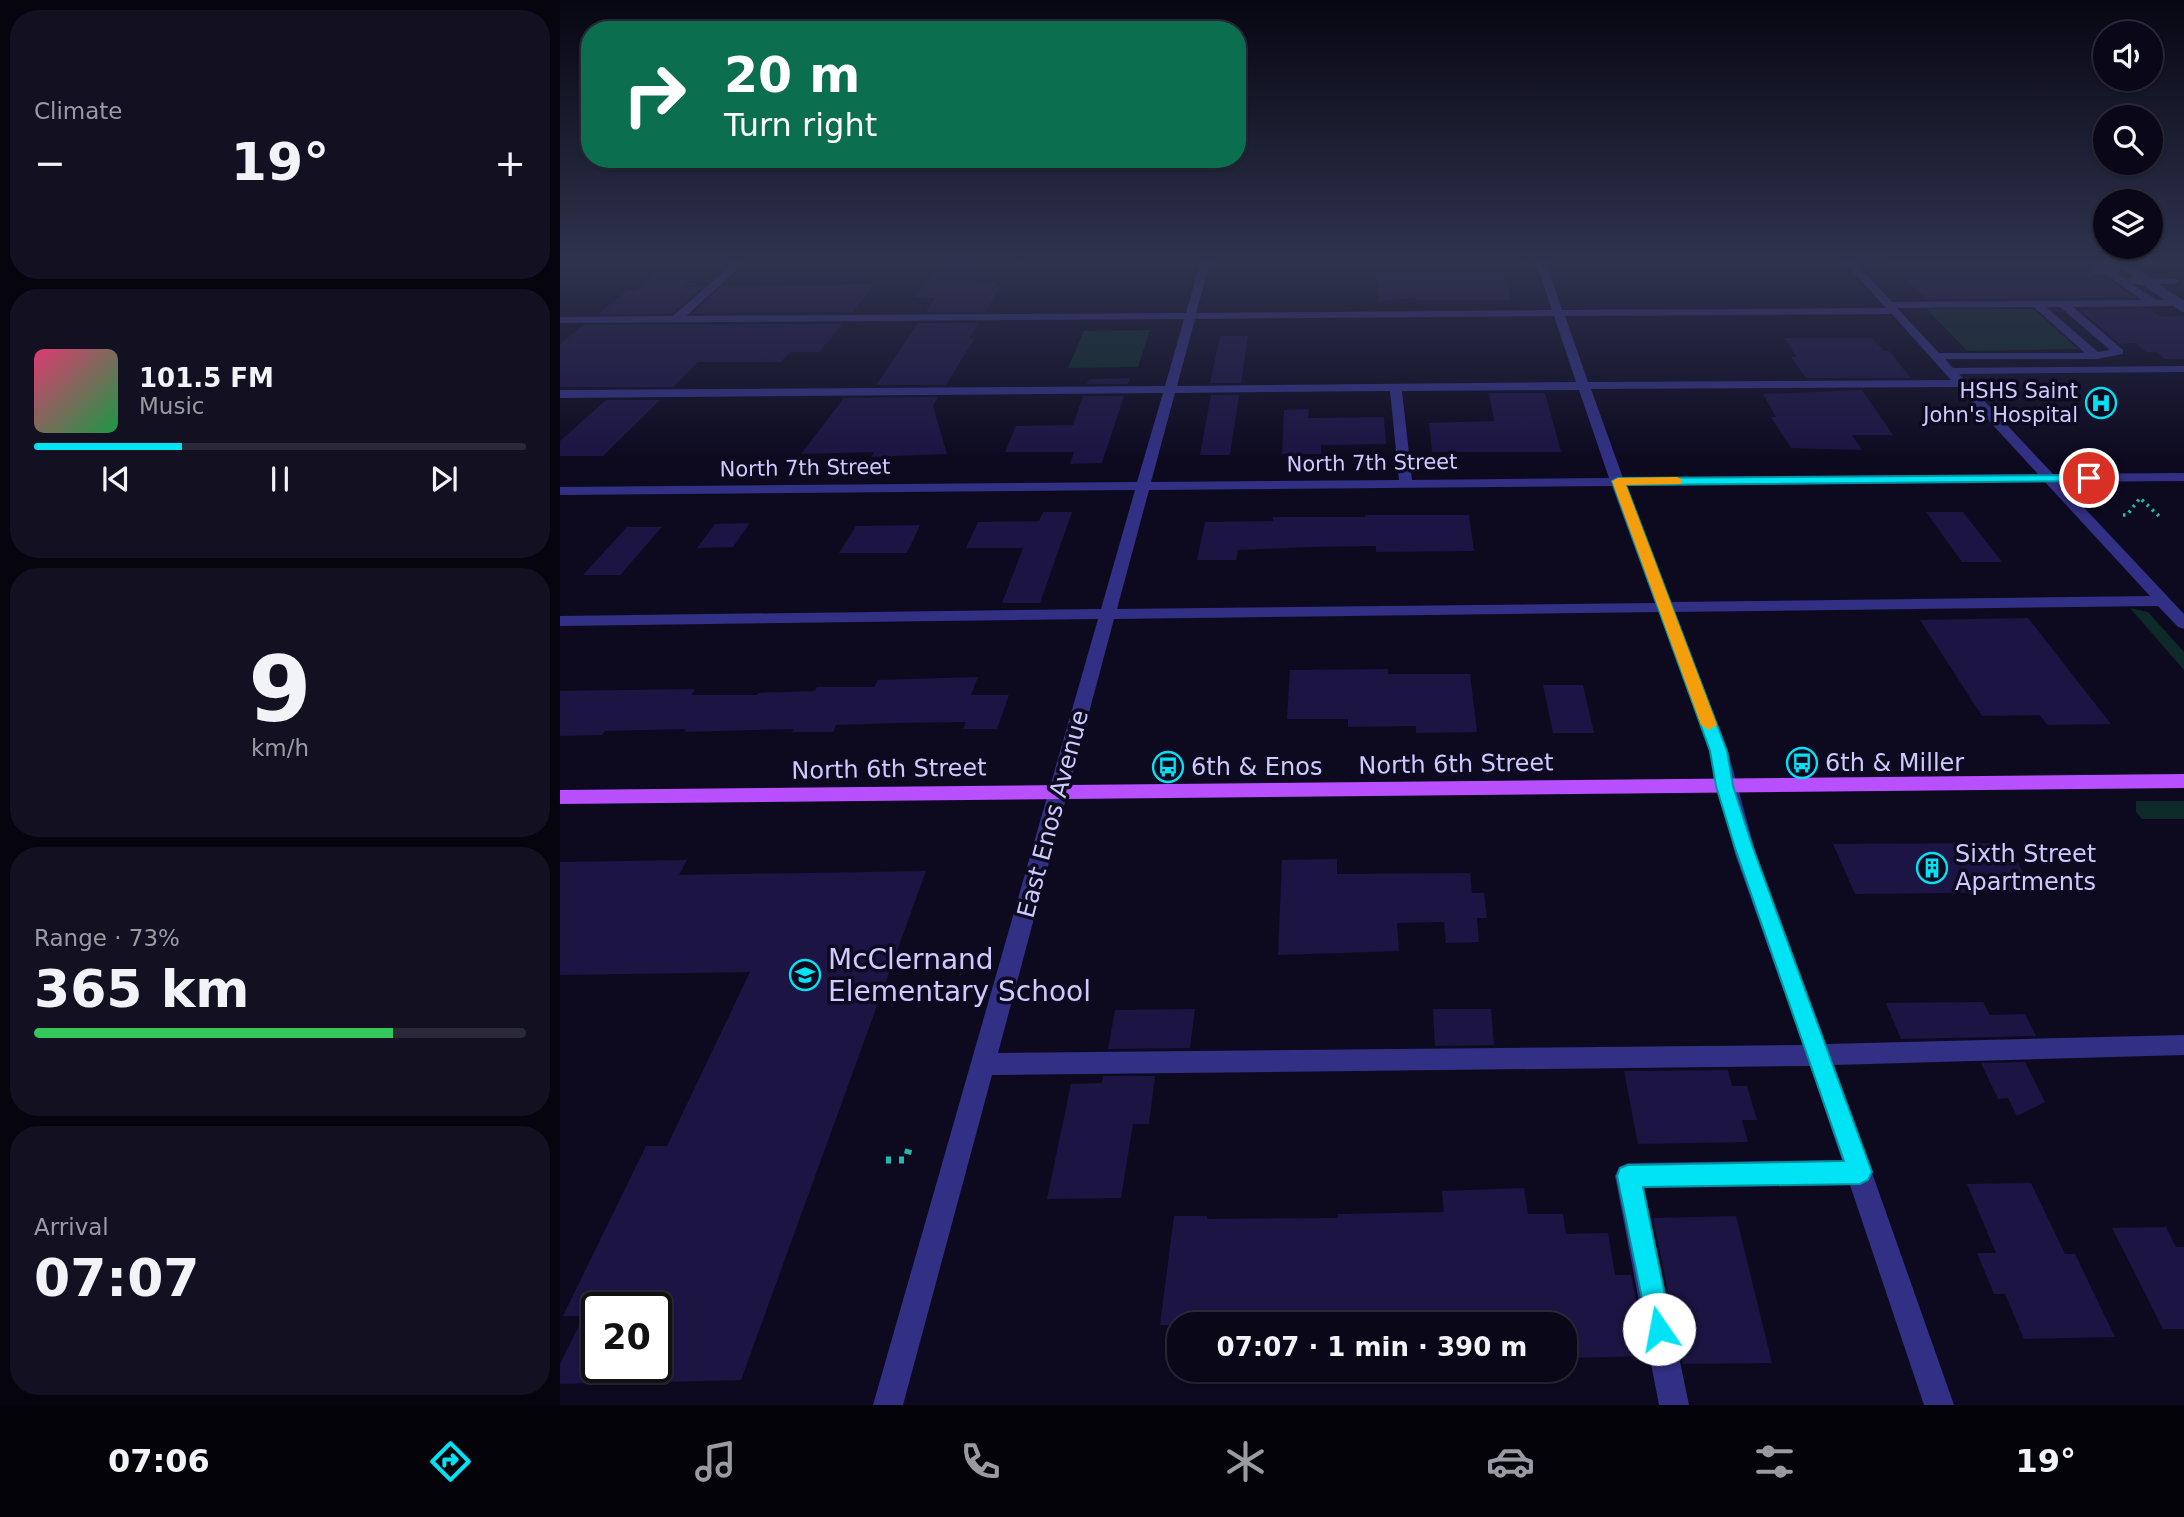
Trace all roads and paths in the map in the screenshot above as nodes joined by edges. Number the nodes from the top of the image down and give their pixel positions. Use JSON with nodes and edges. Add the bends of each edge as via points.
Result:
{"nodes":[{"id":1,"x":1186,"y":329,"type":"edge"},
{"id":2,"x":1564,"y":329,"type":"edge"},
{"id":3,"x":1911,"y":329,"type":"edge"},
{"id":4,"x":2064,"y":329,"type":"edge"},
{"id":5,"x":2092,"y":329,"type":"edge"},
{"id":6,"x":1937,"y":356,"type":"junction"},
{"id":7,"x":2096,"y":356,"type":"junction"},
{"id":8,"x":2184,"y":369,"type":"edge"},
{"id":9,"x":1951,"y":371,"type":"junction"},
{"id":10,"x":1962,"y":383,"type":"junction"},
{"id":11,"x":1582,"y":385,"type":"junction"},
{"id":12,"x":1395,"y":388,"type":"junction"},
{"id":13,"x":1169,"y":390,"type":"junction"},
{"id":14,"x":560,"y":394,"type":"edge"},
{"id":15,"x":2184,"y":477,"type":"edge"},
{"id":16,"x":2049,"y":479,"type":"junction"},
{"id":17,"x":1618,"y":481,"type":"junction"},
{"id":18,"x":1406,"y":483,"type":"junction"},
{"id":19,"x":1144,"y":486,"type":"junction"},
{"id":20,"x":560,"y":491,"type":"edge"},
{"id":21,"x":2123,"y":515,"type":"dead end"},
{"id":22,"x":2161,"y":518,"type":"dead end"},
{"id":23,"x":2162,"y":601,"type":"junction"},
{"id":24,"x":1666,"y":606,"type":"junction"},
{"id":25,"x":1108,"y":613,"type":"junction"},
{"id":26,"x":560,"y":621,"type":"edge"},
{"id":27,"x":2184,"y":624,"type":"edge"},
{"id":28,"x":2184,"y":781,"type":"edge"},
{"id":29,"x":1725,"y":786,"type":"junction"},
{"id":30,"x":1059,"y":792,"type":"junction"},
{"id":31,"x":560,"y":797,"type":"edge"},
{"id":32,"x":2184,"y":1045,"type":"edge"},
{"id":33,"x":1818,"y":1055,"type":"junction"},
{"id":34,"x":983,"y":1064,"type":"junction"},
{"id":35,"x":910,"y":1144,"type":"dead end"},
{"id":36,"x":886,"y":1160,"type":"dead end"},
{"id":37,"x":1860,"y":1172,"type":"junction"},
{"id":38,"x":888,"y":1405,"type":"edge"},
{"id":39,"x":1674,"y":1405,"type":"edge"},
{"id":40,"x":1939,"y":1405,"type":"edge"}],
"edges":[{"from":1,"to":13,"type":"street","name":"East Enos Avenue"},
{"from":2,"to":11,"type":"street"},
{"from":3,"to":6,"type":"street"},
{"from":4,"to":7,"type":"street"},
{"from":5,"to":7,"type":"street","via":[[2119,352]]},
{"from":6,"to":7,"type":"street"},
{"from":6,"to":9,"type":"street"},
{"from":8,"to":9,"type":"street"},
{"from":9,"to":10,"type":"street"},
{"from":10,"to":11,"type":"street"},
{"from":10,"to":16,"type":"street"},
{"from":11,"to":12,"type":"street"},
{"from":11,"to":17,"type":"street"},
{"from":12,"to":13,"type":"street"},
{"from":12,"to":18,"type":"street"},
{"from":13,"to":14,"type":"street"},
{"from":13,"to":19,"type":"street","name":"East Enos Avenue"},
{"from":15,"to":16,"type":"street","name":"North 7th Street"},
{"from":16,"to":17,"type":"street","name":"North 7th Street"},
{"from":16,"to":23,"type":"street"},
{"from":17,"to":18,"type":"street","name":"North 7th Street"},
{"from":17,"to":24,"type":"street"},
{"from":18,"to":19,"type":"street","name":"North 7th Street"},
{"from":19,"to":20,"type":"street","name":"North 7th Street"},
{"from":19,"to":25,"type":"street","name":"East Enos Avenue"},
{"from":21,"to":22,"type":"path","via":[[2140,498]]},
{"from":23,"to":24,"type":"street"},
{"from":23,"to":27,"type":"street"},
{"from":24,"to":25,"type":"street"},
{"from":24,"to":29,"type":"street","via":[[1719,751]]},
{"from":25,"to":26,"type":"street"},
{"from":25,"to":30,"type":"street","name":"East Enos Avenue"},
{"from":28,"to":29,"type":"main road","name":"North 6th Street"},
{"from":29,"to":30,"type":"main road","name":"North 6th Street"},
{"from":29,"to":33,"type":"street"},
{"from":30,"to":31,"type":"main road","name":"North 6th Street"},
{"from":30,"to":34,"type":"street","name":"East Enos Avenue"},
{"from":32,"to":33,"type":"street"},
{"from":33,"to":34,"type":"street"},
{"from":33,"to":37,"type":"street"},
{"from":34,"to":38,"type":"street","name":"East Enos Avenue"},
{"from":35,"to":36,"type":"path","via":[[906,1160]]},
{"from":37,"to":39,"type":"street","via":[[1628,1176]]},
{"from":37,"to":40,"type":"street"}]}
